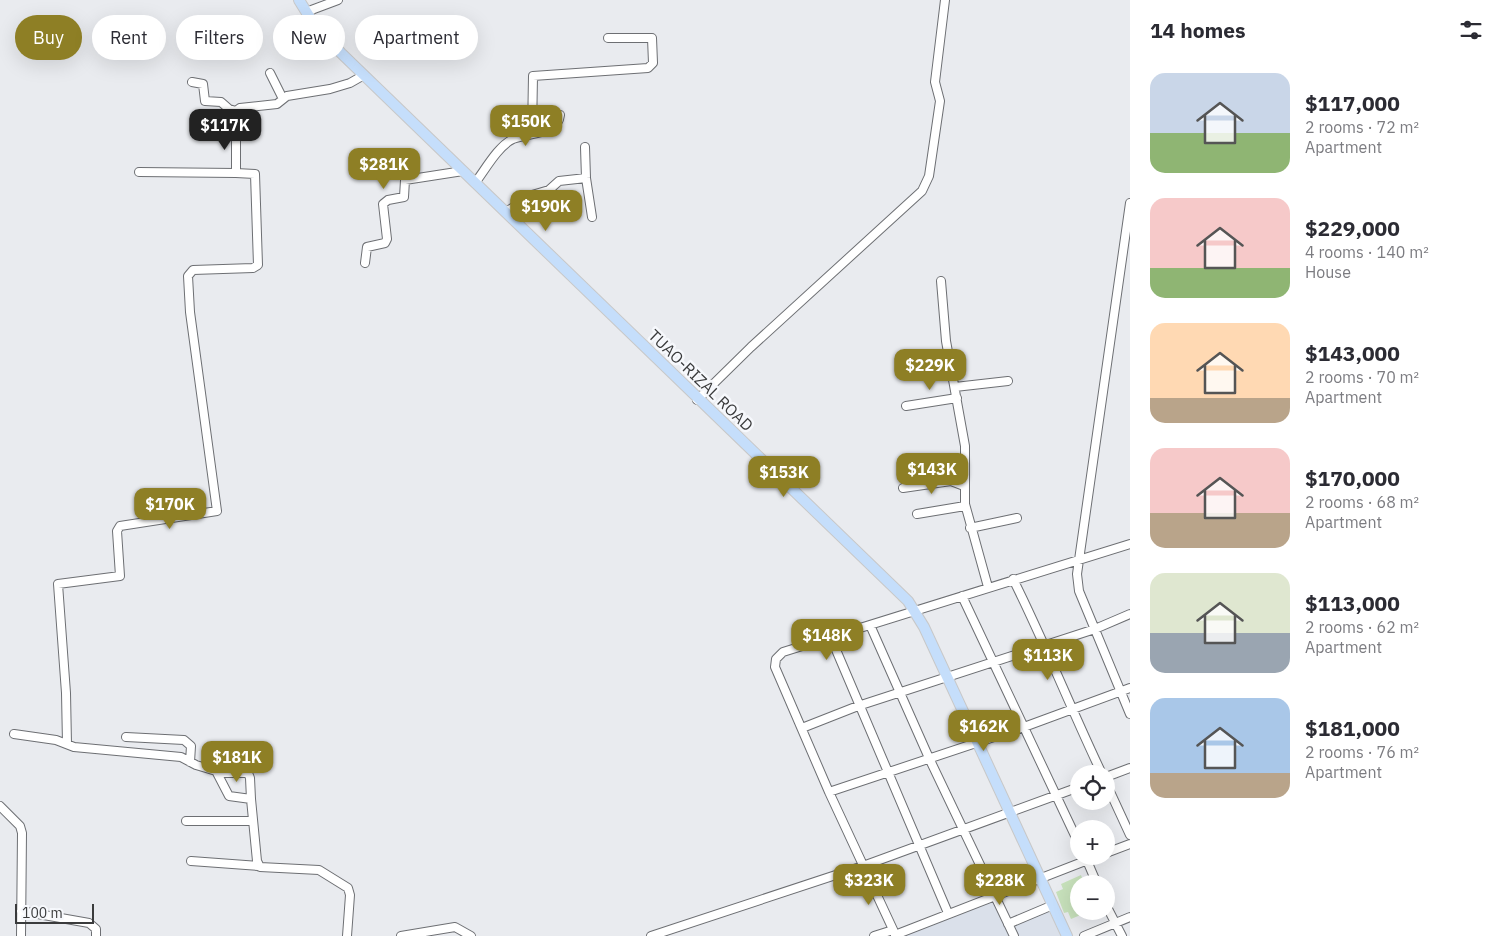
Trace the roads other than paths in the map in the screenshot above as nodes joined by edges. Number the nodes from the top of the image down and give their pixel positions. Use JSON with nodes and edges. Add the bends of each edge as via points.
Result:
{"nodes":[{"id":1,"x":299,"y":0,"type":"edge"},
{"id":2,"x":338,"y":0,"type":"edge"},
{"id":3,"x":945,"y":0,"type":"edge"},
{"id":4,"x":306,"y":12,"type":"junction"},
{"id":5,"x":608,"y":38,"type":"dead end"},
{"id":6,"x":270,"y":73,"type":"dead end"},
{"id":7,"x":364,"y":75,"type":"junction"},
{"id":8,"x":192,"y":82,"type":"dead end"},
{"id":9,"x":283,"y":99,"type":"junction"},
{"id":10,"x":236,"y":111,"type":"junction"},
{"id":11,"x":560,"y":115,"type":"dead end"},
{"id":12,"x":532,"y":133,"type":"junction"},
{"id":13,"x":585,"y":147,"type":"dead end"},
{"id":14,"x":463,"y":170,"type":"junction"},
{"id":15,"x":139,"y":172,"type":"dead end"},
{"id":16,"x":236,"y":173,"type":"junction"},
{"id":17,"x":586,"y":178,"type":"junction"},
{"id":18,"x":475,"y":183,"type":"junction"},
{"id":19,"x":1130,"y":203,"type":"edge"},
{"id":20,"x":506,"y":212,"type":"junction"},
{"id":21,"x":592,"y":218,"type":"dead end"},
{"id":22,"x":365,"y":263,"type":"dead end"},
{"id":23,"x":940,"y":281,"type":"dead end"},
{"id":24,"x":1008,"y":382,"type":"dead end"},
{"id":25,"x":955,"y":387,"type":"junction"},
{"id":26,"x":957,"y":398,"type":"junction"},
{"id":27,"x":697,"y":400,"type":"junction"},
{"id":28,"x":906,"y":406,"type":"dead end"},
{"id":29,"x":964,"y":486,"type":"junction"},
{"id":30,"x":902,"y":488,"type":"dead end"},
{"id":31,"x":965,"y":506,"type":"junction"},
{"id":32,"x":918,"y":514,"type":"dead end"},
{"id":33,"x":1017,"y":518,"type":"dead end"},
{"id":34,"x":970,"y":528,"type":"junction"},
{"id":35,"x":1130,"y":544,"type":"edge"},
{"id":36,"x":1078,"y":559,"type":"junction"},
{"id":37,"x":1013,"y":579,"type":"junction"},
{"id":38,"x":988,"y":587,"type":"junction"},
{"id":39,"x":962,"y":596,"type":"junction"},
{"id":40,"x":914,"y":610,"type":"junction"},
{"id":41,"x":1130,"y":614,"type":"edge"},
{"id":42,"x":870,"y":625,"type":"junction"},
{"id":43,"x":1095,"y":629,"type":"junction"},
{"id":44,"x":831,"y":638,"type":"junction"},
{"id":45,"x":1046,"y":646,"type":"junction"},
{"id":46,"x":992,"y":662,"type":"junction"},
{"id":47,"x":946,"y":678,"type":"junction"},
{"id":48,"x":1130,"y":688,"type":"edge"},
{"id":49,"x":1120,"y":691,"type":"junction"},
{"id":50,"x":900,"y":693,"type":"junction"},
{"id":51,"x":858,"y":706,"type":"junction"},
{"id":52,"x":1071,"y":710,"type":"junction"},
{"id":53,"x":1130,"y":714,"type":"edge"},
{"id":54,"x":1024,"y":727,"type":"junction"},
{"id":55,"x":802,"y":728,"type":"junction"},
{"id":56,"x":14,"y":734,"type":"dead end"},
{"id":57,"x":126,"y":737,"type":"dead end"},
{"id":58,"x":976,"y":742,"type":"junction"},
{"id":59,"x":67,"y":744,"type":"junction"},
{"id":60,"x":929,"y":758,"type":"junction"},
{"id":61,"x":190,"y":762,"type":"junction"},
{"id":62,"x":1098,"y":765,"type":"edge"},
{"id":63,"x":1130,"y":768,"type":"edge"},
{"id":64,"x":218,"y":773,"type":"junction"},
{"id":65,"x":887,"y":773,"type":"junction"},
{"id":66,"x":1115,"y":774,"type":"edge"},
{"id":67,"x":1070,"y":790,"type":"edge"},
{"id":68,"x":829,"y":792,"type":"junction"},
{"id":69,"x":1055,"y":795,"type":"junction"},
{"id":70,"x":251,"y":799,"type":"junction"},
{"id":71,"x":1115,"y":802,"type":"edge"},
{"id":72,"x":0,"y":806,"type":"edge"},
{"id":73,"x":1009,"y":813,"type":"junction"},
{"id":74,"x":186,"y":821,"type":"dead end"},
{"id":75,"x":253,"y":821,"type":"junction"},
{"id":76,"x":1070,"y":826,"type":"edge"},
{"id":77,"x":964,"y":830,"type":"junction"},
{"id":78,"x":1130,"y":835,"type":"edge"},
{"id":79,"x":1130,"y":844,"type":"edge"},
{"id":80,"x":920,"y":846,"type":"junction"},
{"id":81,"x":1115,"y":850,"type":"edge"},
{"id":82,"x":191,"y":861,"type":"dead end"},
{"id":83,"x":1070,"y":865,"type":"edge"},
{"id":84,"x":258,"y":866,"type":"junction"},
{"id":85,"x":863,"y":866,"type":"junction"},
{"id":86,"x":1039,"y":878,"type":"junction"},
{"id":87,"x":996,"y":896,"type":"junction"},
{"id":88,"x":1053,"y":905,"type":"junction"},
{"id":89,"x":21,"y":911,"type":"junction"},
{"id":90,"x":948,"y":913,"type":"junction"},
{"id":91,"x":1130,"y":917,"type":"edge"},
{"id":92,"x":1114,"y":920,"type":"edge"},
{"id":93,"x":1115,"y":923,"type":"junction"},
{"id":94,"x":1008,"y":924,"type":"junction"},
{"id":95,"x":894,"y":933,"type":"edge"},
{"id":96,"x":21,"y":936,"type":"edge"},
{"id":97,"x":96,"y":936,"type":"edge"},
{"id":98,"x":347,"y":936,"type":"edge"},
{"id":99,"x":401,"y":936,"type":"edge"},
{"id":100,"x":471,"y":936,"type":"edge"},
{"id":101,"x":652,"y":936,"type":"edge"},
{"id":102,"x":874,"y":936,"type":"edge"},
{"id":103,"x":1014,"y":936,"type":"edge"},
{"id":104,"x":1067,"y":936,"type":"edge"},
{"id":105,"x":1084,"y":936,"type":"edge"},
{"id":106,"x":1122,"y":936,"type":"edge"}],
"edges":[{"from":1,"to":4,"type":"main road","name":"TUAO-RIZAL ROAD"},
{"from":2,"to":4,"type":"street"},
{"from":3,"to":27,"type":"street","via":[[935,82],[940,101],[929,176],[922,192],[750,347]]},
{"from":4,"to":7,"type":"main road","name":"TUAO-RIZAL ROAD"},
{"from":5,"to":12,"type":"street","via":[[652,38],[653,64],[648,68],[533,76]]},
{"from":6,"to":9,"type":"street"},
{"from":7,"to":9,"type":"street","via":[[330,90],[290,95]]},
{"from":7,"to":14,"type":"main road","name":"TUAO-RIZAL ROAD"},
{"from":8,"to":10,"type":"street","via":[[202,84],[205,101],[221,102]]},
{"from":9,"to":10,"type":"street","via":[[276,104]]},
{"from":10,"to":16,"type":"street"},
{"from":11,"to":12,"type":"street","via":[[556,128]]},
{"from":12,"to":18,"type":"street","via":[[506,144]]},
{"from":13,"to":17,"type":"street"},
{"from":14,"to":18,"type":"main road","name":"TUAO-RIZAL ROAD"},
{"from":14,"to":22,"type":"street","via":[[405,180],[404,197],[383,204],[387,239],[385,243],[365,249]]},
{"from":15,"to":16,"type":"street"},
{"from":16,"to":59,"type":"street","via":[[255,174],[257,266],[193,270],[188,276],[217,512],[120,526],[117,531],[120,576],[58,584]]},
{"from":17,"to":20,"type":"street","via":[[559,181],[549,190]]},
{"from":17,"to":21,"type":"street"},
{"from":18,"to":20,"type":"main road","name":"TUAO-RIZAL ROAD"},
{"from":19,"to":36,"type":"street"},
{"from":20,"to":27,"type":"main road","name":"TUAO-RIZAL ROAD"},
{"from":23,"to":25,"type":"street"},
{"from":24,"to":25,"type":"street"},
{"from":25,"to":26,"type":"street"},
{"from":26,"to":28,"type":"street"},
{"from":26,"to":29,"type":"street","via":[[965,446]]},
{"from":27,"to":40,"type":"main road","name":"TUAO-RIZAL ROAD","via":[[780,476]]},
{"from":29,"to":30,"type":"street","via":[[951,481]]},
{"from":29,"to":31,"type":"street"},
{"from":31,"to":32,"type":"street"},
{"from":31,"to":34,"type":"street"},
{"from":33,"to":34,"type":"street"},
{"from":34,"to":38,"type":"street"},
{"from":35,"to":36,"type":"street"},
{"from":36,"to":37,"type":"street"},
{"from":36,"to":43,"type":"street","via":[[1079,591]]},
{"from":37,"to":38,"type":"street"},
{"from":37,"to":45,"type":"street"},
{"from":38,"to":39,"type":"street"},
{"from":39,"to":40,"type":"street"},
{"from":39,"to":46,"type":"street"},
{"from":40,"to":42,"type":"street"},
{"from":40,"to":47,"type":"main road","name":"TUAO-RIZAL ROAD"},
{"from":41,"to":43,"type":"street"},
{"from":42,"to":44,"type":"street"},
{"from":42,"to":50,"type":"street"},
{"from":43,"to":45,"type":"street"},
{"from":43,"to":49,"type":"street"},
{"from":44,"to":51,"type":"street"},
{"from":44,"to":55,"type":"street","via":[[783,652],[776,658],[775,667]]},
{"from":45,"to":46,"type":"street"},
{"from":45,"to":52,"type":"street"},
{"from":46,"to":47,"type":"street"},
{"from":46,"to":54,"type":"street"},
{"from":47,"to":50,"type":"street"},
{"from":47,"to":58,"type":"main road","name":"TUAO-RIZAL ROAD"},
{"from":48,"to":49,"type":"street"},
{"from":49,"to":52,"type":"street"},
{"from":49,"to":53,"type":"street"},
{"from":50,"to":51,"type":"street"},
{"from":50,"to":60,"type":"street"},
{"from":51,"to":55,"type":"street"},
{"from":51,"to":65,"type":"street"},
{"from":52,"to":54,"type":"street"},
{"from":52,"to":62,"type":"street"},
{"from":54,"to":58,"type":"street"},
{"from":54,"to":69,"type":"street"},
{"from":55,"to":68,"type":"street"},
{"from":56,"to":59,"type":"street"},
{"from":57,"to":61,"type":"street","via":[[182,739],[190,746]]},
{"from":58,"to":60,"type":"street"},
{"from":58,"to":73,"type":"main road","name":"TUAO-RIZAL ROAD"},
{"from":59,"to":61,"type":"street","via":[[180,757]]},
{"from":60,"to":65,"type":"street"},
{"from":60,"to":77,"type":"street"},
{"from":61,"to":64,"type":"street"},
{"from":63,"to":66,"type":"street"},
{"from":64,"to":70,"type":"street","via":[[229,796]]},
{"from":64,"to":70,"type":"street","via":[[248,773]]},
{"from":65,"to":68,"type":"street"},
{"from":65,"to":80,"type":"street"},
{"from":67,"to":69,"type":"street"},
{"from":68,"to":85,"type":"street"},
{"from":69,"to":73,"type":"street"},
{"from":69,"to":76,"type":"street"},
{"from":70,"to":75,"type":"street"},
{"from":71,"to":78,"type":"street"},
{"from":72,"to":89,"type":"street","via":[[20,826],[22,833]]},
{"from":73,"to":77,"type":"street"},
{"from":73,"to":86,"type":"main road","name":"TUAO-RIZAL ROAD"},
{"from":74,"to":75,"type":"street"},
{"from":75,"to":84,"type":"street"},
{"from":77,"to":80,"type":"street"},
{"from":77,"to":87,"type":"street"},
{"from":79,"to":81,"type":"street"},
{"from":80,"to":85,"type":"street"},
{"from":80,"to":90,"type":"street"},
{"from":82,"to":84,"type":"street"},
{"from":83,"to":86,"type":"street"},
{"from":84,"to":98,"type":"street","via":[[263,869],[320,870],[348,888]]},
{"from":85,"to":95,"type":"street"},
{"from":85,"to":101,"type":"street"},
{"from":86,"to":87,"type":"street"},
{"from":86,"to":88,"type":"main road","name":"TUAO-RIZAL ROAD"},
{"from":87,"to":90,"type":"street"},
{"from":87,"to":94,"type":"street"},
{"from":88,"to":94,"type":"street"},
{"from":88,"to":104,"type":"main road","name":"TUAO-RIZAL ROAD"},
{"from":89,"to":96,"type":"street"},
{"from":89,"to":97,"type":"street","via":[[89,923],[96,929]]},
{"from":90,"to":95,"type":"street"},
{"from":91,"to":93,"type":"street"},
{"from":92,"to":93,"type":"street"},
{"from":93,"to":105,"type":"street"},
{"from":93,"to":106,"type":"street"},
{"from":94,"to":103,"type":"street"},
{"from":95,"to":102,"type":"street"},
{"from":99,"to":100,"type":"street","via":[[455,927]]}]}
